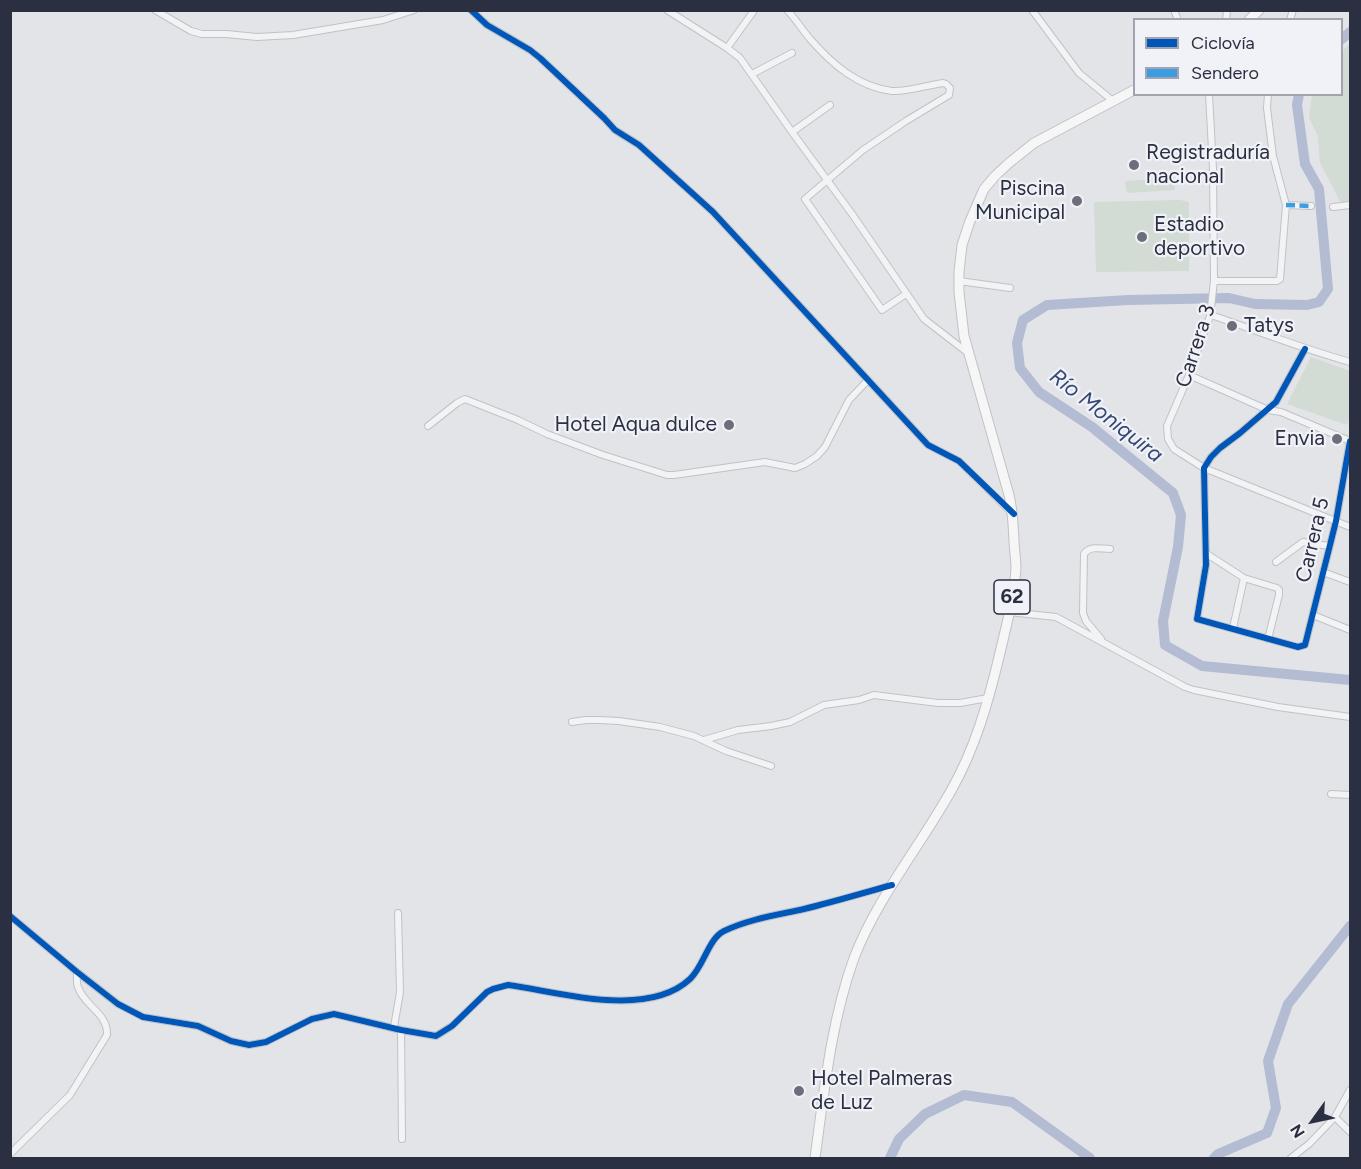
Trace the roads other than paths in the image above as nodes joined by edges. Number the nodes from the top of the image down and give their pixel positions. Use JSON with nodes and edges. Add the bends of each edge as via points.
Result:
{"nodes":[{"id":1,"x":156,"y":10,"type":"edge"},
{"id":2,"x":414,"y":10,"type":"edge"},
{"id":3,"x":471,"y":10,"type":"edge"},
{"id":4,"x":666,"y":10,"type":"edge"},
{"id":5,"x":787,"y":10,"type":"edge"},
{"id":6,"x":1032,"y":10,"type":"edge"},
{"id":7,"x":753,"y":12,"type":"dead end"},
{"id":8,"x":728,"y":48,"type":"junction"},
{"id":9,"x":792,"y":53,"type":"dead end"},
{"id":10,"x":752,"y":74,"type":"junction"},
{"id":11,"x":1133,"y":91,"type":"edge"},
{"id":12,"x":1209,"y":96,"type":"edge"},
{"id":13,"x":1268,"y":96,"type":"edge"},
{"id":14,"x":1113,"y":101,"type":"junction"},
{"id":15,"x":830,"y":105,"type":"dead end"},
{"id":16,"x":792,"y":132,"type":"junction"},
{"id":17,"x":828,"y":180,"type":"junction"},
{"id":18,"x":1286,"y":205,"type":"junction"},
{"id":19,"x":1350,"y":205,"type":"edge"},
{"id":20,"x":1311,"y":206,"type":"dead end"},
{"id":21,"x":1333,"y":207,"type":"dead end"},
{"id":22,"x":1214,"y":280,"type":"junction"},
{"id":23,"x":959,"y":281,"type":"junction"},
{"id":24,"x":1010,"y":288,"type":"dead end"},
{"id":25,"x":906,"y":294,"type":"junction"},
{"id":26,"x":1210,"y":313,"type":"junction"},
{"id":27,"x":1305,"y":348,"type":"junction"},
{"id":28,"x":969,"y":354,"type":"junction"},
{"id":29,"x":1350,"y":362,"type":"edge"},
{"id":30,"x":1189,"y":375,"type":"junction"},
{"id":31,"x":867,"y":381,"type":"junction"},
{"id":32,"x":1268,"y":410,"type":"junction"},
{"id":33,"x":428,"y":426,"type":"dead end"},
{"id":34,"x":1350,"y":441,"type":"edge"},
{"id":35,"x":1204,"y":468,"type":"junction"},
{"id":36,"x":1014,"y":514,"type":"junction"},
{"id":37,"x":1336,"y":520,"type":"junction"},
{"id":38,"x":1350,"y":527,"type":"edge"},
{"id":39,"x":1329,"y":546,"type":"junction"},
{"id":40,"x":1110,"y":549,"type":"dead end"},
{"id":41,"x":1207,"y":554,"type":"junction"},
{"id":42,"x":1276,"y":562,"type":"dead end"},
{"id":43,"x":1323,"y":572,"type":"junction"},
{"id":44,"x":1244,"y":578,"type":"junction"},
{"id":45,"x":1350,"y":582,"type":"edge"},
{"id":46,"x":1010,"y":612,"type":"junction"},
{"id":47,"x":1313,"y":615,"type":"junction"},
{"id":48,"x":1233,"y":628,"type":"junction"},
{"id":49,"x":1350,"y":630,"type":"edge"},
{"id":50,"x":1268,"y":639,"type":"junction"},
{"id":51,"x":1105,"y":644,"type":"junction"},
{"id":52,"x":988,"y":698,"type":"junction"},
{"id":53,"x":1350,"y":717,"type":"edge"},
{"id":54,"x":572,"y":722,"type":"dead end"},
{"id":55,"x":704,"y":740,"type":"junction"},
{"id":56,"x":771,"y":766,"type":"dead end"},
{"id":57,"x":1330,"y":794,"type":"dead end"},
{"id":58,"x":1350,"y":795,"type":"edge"},
{"id":59,"x":892,"y":885,"type":"junction"},
{"id":60,"x":398,"y":913,"type":"dead end"},
{"id":61,"x":10,"y":916,"type":"edge"},
{"id":62,"x":78,"y":972,"type":"junction"},
{"id":63,"x":397,"y":1029,"type":"junction"},
{"id":64,"x":1350,"y":1090,"type":"edge"},
{"id":65,"x":1335,"y":1117,"type":"junction"},
{"id":66,"x":1350,"y":1132,"type":"edge"},
{"id":67,"x":402,"y":1139,"type":"dead end"},
{"id":68,"x":10,"y":1154,"type":"edge"},
{"id":69,"x":815,"y":1158,"type":"edge"},
{"id":70,"x":1291,"y":1158,"type":"edge"}],
"edges":[{"from":1,"to":2,"type":"street","via":[[202,34],[256,37],[384,20]]},
{"from":3,"to":31,"type":"street","via":[[487,25],[540,58],[615,130],[639,145],[697,197]]},
{"from":4,"to":8,"type":"street"},
{"from":5,"to":17,"type":"street","via":[[823,53],[860,82],[892,91],[943,83],[950,88],[950,95],[863,150]]},
{"from":6,"to":14,"type":"street","via":[[1079,73]]},
{"from":7,"to":8,"type":"street"},
{"from":8,"to":10,"type":"street"},
{"from":9,"to":10,"type":"street"},
{"from":10,"to":16,"type":"street"},
{"from":11,"to":14,"type":"main road","number":"62"},
{"from":12,"to":22,"type":"street","name":"Carrera 3"},
{"from":13,"to":18,"type":"street","via":[[1273,156]]},
{"from":14,"to":23,"type":"main road","number":"62","via":[[1034,143],[984,189],[962,245]]},
{"from":15,"to":16,"type":"street"},
{"from":16,"to":17,"type":"street"},
{"from":17,"to":25,"type":"street"},
{"from":17,"to":25,"type":"street","via":[[805,199],[882,310]]},
{"from":18,"to":20,"type":"street"},
{"from":18,"to":22,"type":"street","via":[[1280,280]]},
{"from":19,"to":21,"type":"street"},
{"from":22,"to":26,"type":"street","name":"Carrera 3"},
{"from":23,"to":24,"type":"street"},
{"from":23,"to":28,"type":"main road","number":"62","via":[[962,326]]},
{"from":25,"to":28,"type":"street","via":[[924,319]]},
{"from":26,"to":27,"type":"street"},
{"from":26,"to":30,"type":"street","name":"Carrera 3"},
{"from":27,"to":29,"type":"street"},
{"from":27,"to":32,"type":"street"},
{"from":28,"to":36,"type":"main road","number":"62"},
{"from":30,"to":32,"type":"street"},
{"from":30,"to":35,"type":"street","name":"Carrera 3","via":[[1167,426],[1168,439],[1174,449]]},
{"from":31,"to":33,"type":"street","via":[[849,400],[821,452],[795,468],[765,462],[667,475],[581,447],[465,399]]},
{"from":31,"to":36,"type":"street","via":[[928,445],[959,461]]},
{"from":32,"to":34,"type":"street"},
{"from":32,"to":35,"type":"street","via":[[1220,448]]},
{"from":34,"to":37,"type":"street","name":"Carrera 5"},
{"from":35,"to":37,"type":"street"},
{"from":35,"to":41,"type":"street"},
{"from":36,"to":46,"type":"main road","number":"62","via":[[1016,565]]},
{"from":37,"to":38,"type":"street"},
{"from":37,"to":39,"type":"street","name":"Carrera 5"},
{"from":39,"to":42,"type":"street","via":[[1303,542]]},
{"from":39,"to":43,"type":"street","name":"Carrera 5"},
{"from":40,"to":51,"type":"street","via":[[1092,548],[1084,555],[1083,613]]},
{"from":41,"to":44,"type":"street"},
{"from":41,"to":48,"type":"street","via":[[1197,619]]},
{"from":43,"to":45,"type":"street"},
{"from":43,"to":47,"type":"street","name":"Carrera 5"},
{"from":44,"to":48,"type":"street"},
{"from":44,"to":50,"type":"street","via":[[1279,590]]},
{"from":46,"to":51,"type":"street","via":[[1056,617]]},
{"from":46,"to":52,"type":"main road","number":"62"},
{"from":47,"to":49,"type":"street"},
{"from":47,"to":50,"type":"street","name":"Carrera 5","via":[[1305,645]]},
{"from":48,"to":50,"type":"street"},
{"from":51,"to":53,"type":"street","via":[[1194,690]]},
{"from":52,"to":55,"type":"street","via":[[938,703],[874,695],[824,705],[790,722]]},
{"from":52,"to":59,"type":"main road","number":"62","via":[[967,762]]},
{"from":54,"to":55,"type":"street","via":[[645,724]]},
{"from":55,"to":56,"type":"street","via":[[726,752]]},
{"from":57,"to":58,"type":"street"},
{"from":59,"to":63,"type":"street","via":[[722,932],[690,979],[659,996],[644,1000],[604,999],[508,985],[487,992],[441,1034],[431,1036]]},
{"from":59,"to":69,"type":"main road","number":"62","via":[[855,958],[843,996]]},
{"from":60,"to":63,"type":"street"},
{"from":61,"to":62,"type":"street"},
{"from":62,"to":63,"type":"street","via":[[118,1004],[143,1017],[198,1026],[241,1044],[258,1045],[328,1015],[340,1014]]},
{"from":62,"to":68,"type":"street","via":[[78,987],[103,1019],[107,1035],[69,1095]]},
{"from":63,"to":67,"type":"street"},
{"from":64,"to":65,"type":"street"},
{"from":65,"to":66,"type":"street"},
{"from":65,"to":70,"type":"street"}]}
